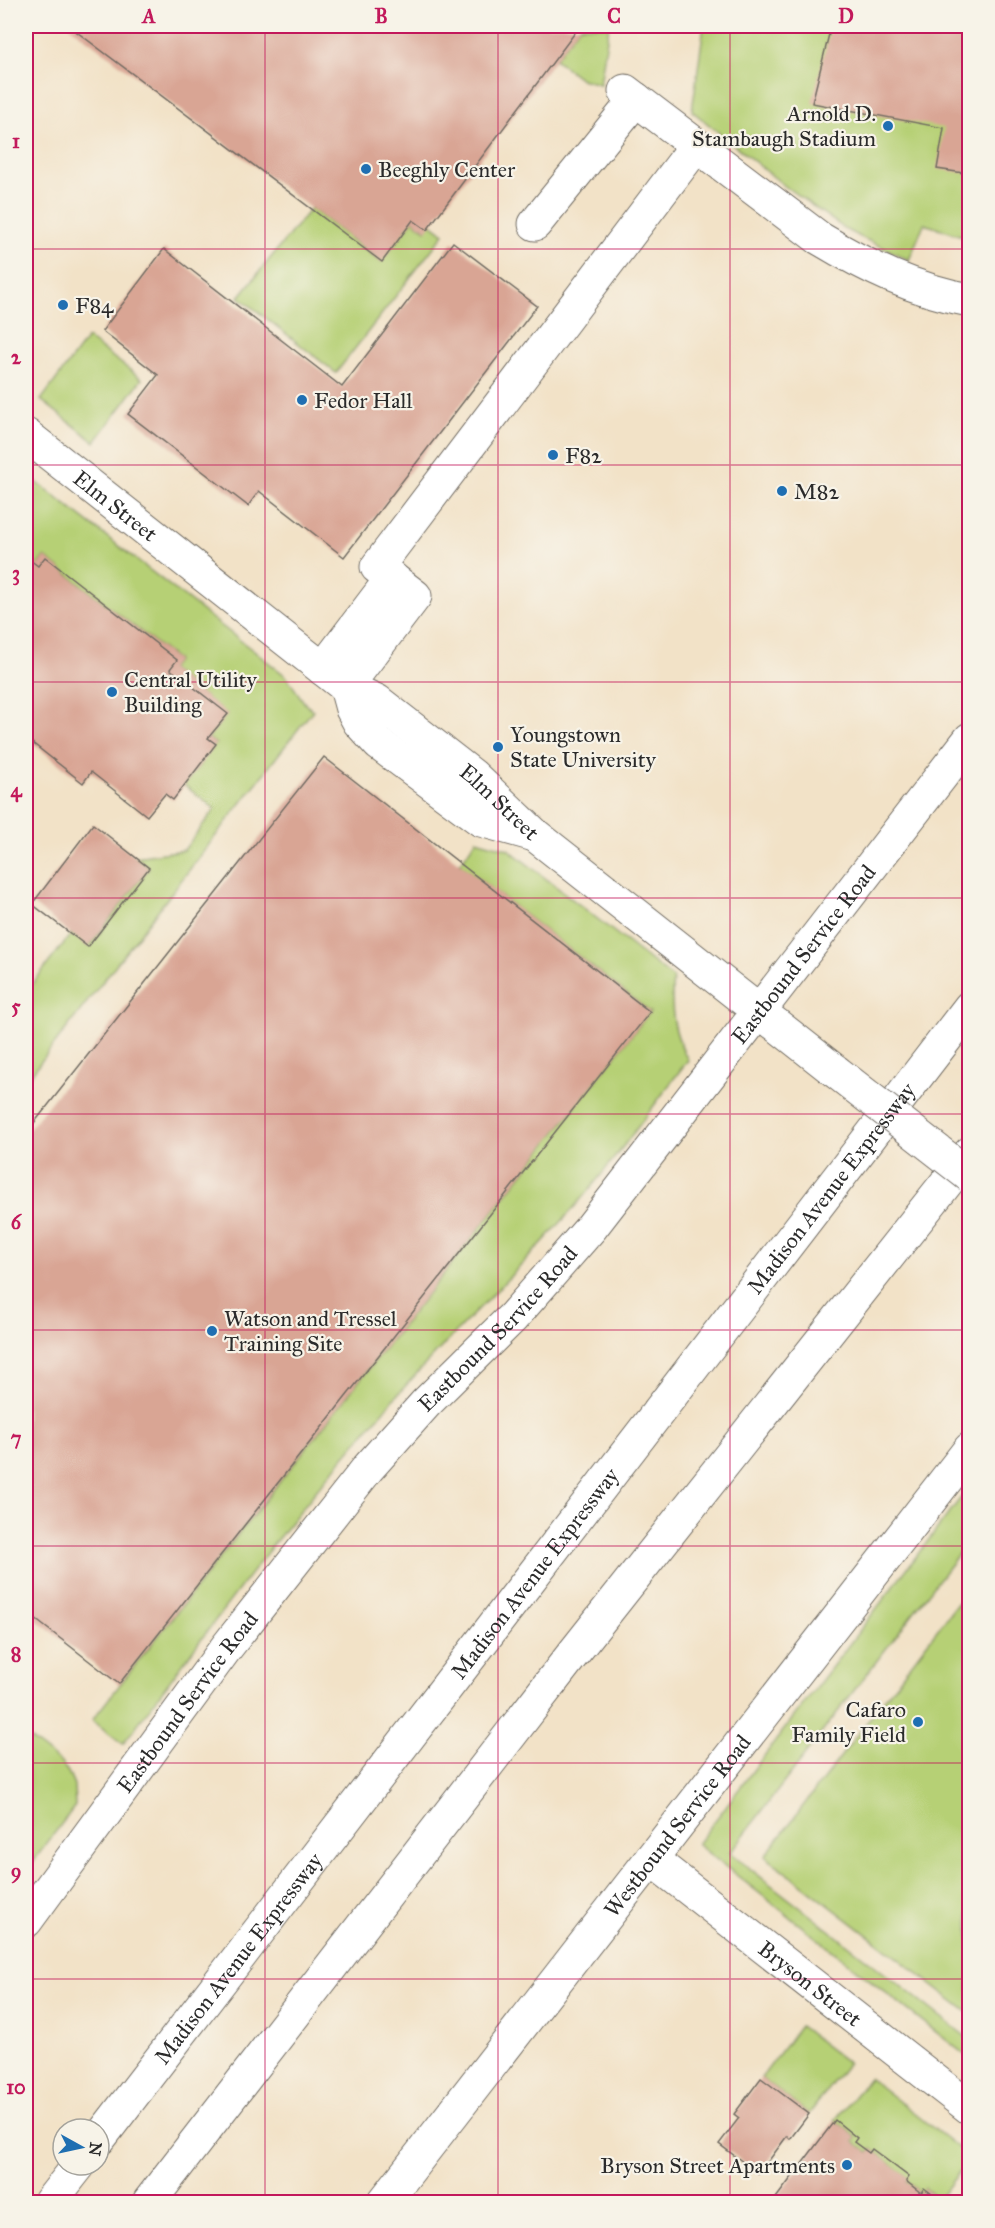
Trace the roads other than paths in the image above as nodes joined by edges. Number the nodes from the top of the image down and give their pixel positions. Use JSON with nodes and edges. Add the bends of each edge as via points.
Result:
{"nodes":[{"id":1,"x":696,"y":146,"type":"junction"},
{"id":2,"x":535,"y":224,"type":"dead end"},
{"id":3,"x":969,"y":300,"type":"edge"},
{"id":4,"x":26,"y":435,"type":"edge"},
{"id":5,"x":334,"y":678,"type":"junction"},
{"id":6,"x":969,"y":739,"type":"edge"},
{"id":7,"x":969,"y":1007,"type":"edge"},
{"id":8,"x":759,"y":1011,"type":"junction"},
{"id":9,"x":969,"y":1153,"type":"edge"},
{"id":10,"x":969,"y":1176,"type":"edge"},
{"id":11,"x":969,"y":1449,"type":"edge"},
{"id":12,"x":651,"y":1859,"type":"junction"},
{"id":13,"x":26,"y":1921,"type":"edge"},
{"id":14,"x":969,"y":2108,"type":"edge"},
{"id":15,"x":111,"y":2123,"type":"edge"},
{"id":16,"x":70,"y":2177,"type":"edge"},
{"id":17,"x":50,"y":2202,"type":"edge"},
{"id":18,"x":149,"y":2202,"type":"edge"},
{"id":19,"x":384,"y":2202,"type":"edge"}],
"edges":[{"from":1,"to":2,"type":"main road","via":[[630,95]]},
{"from":1,"to":3,"type":"main road","via":[[819,238],[854,259],[912,286]]},
{"from":1,"to":5,"type":"main road","via":[[377,567],[404,587]]},
{"from":4,"to":5,"type":"main road","name":"Elm Street"},
{"from":5,"to":8,"type":"main road","name":"Elm Street","via":[[359,722],[379,744],[481,820],[535,835]]},
{"from":6,"to":8,"type":"main road","name":"Eastbound Service Road"},
{"from":7,"to":15,"type":"main road","name":"Madison Avenue Expressway"},
{"from":8,"to":10,"type":"main road","name":"Elm Street","bridge":true},
{"from":8,"to":13,"type":"main road","name":"Eastbound Service Road","via":[[590,1229],[513,1317],[426,1403],[368,1468],[226,1648]]},
{"from":9,"to":18,"type":"main road","via":[[562,1668]]},
{"from":11,"to":12,"type":"main road","name":"Westbound Service Road"},
{"from":12,"to":14,"type":"main road","name":"Bryson Street"},
{"from":12,"to":19,"type":"main road","name":"Westbound Service Road"},
{"from":16,"to":17,"type":"main road"}]}
